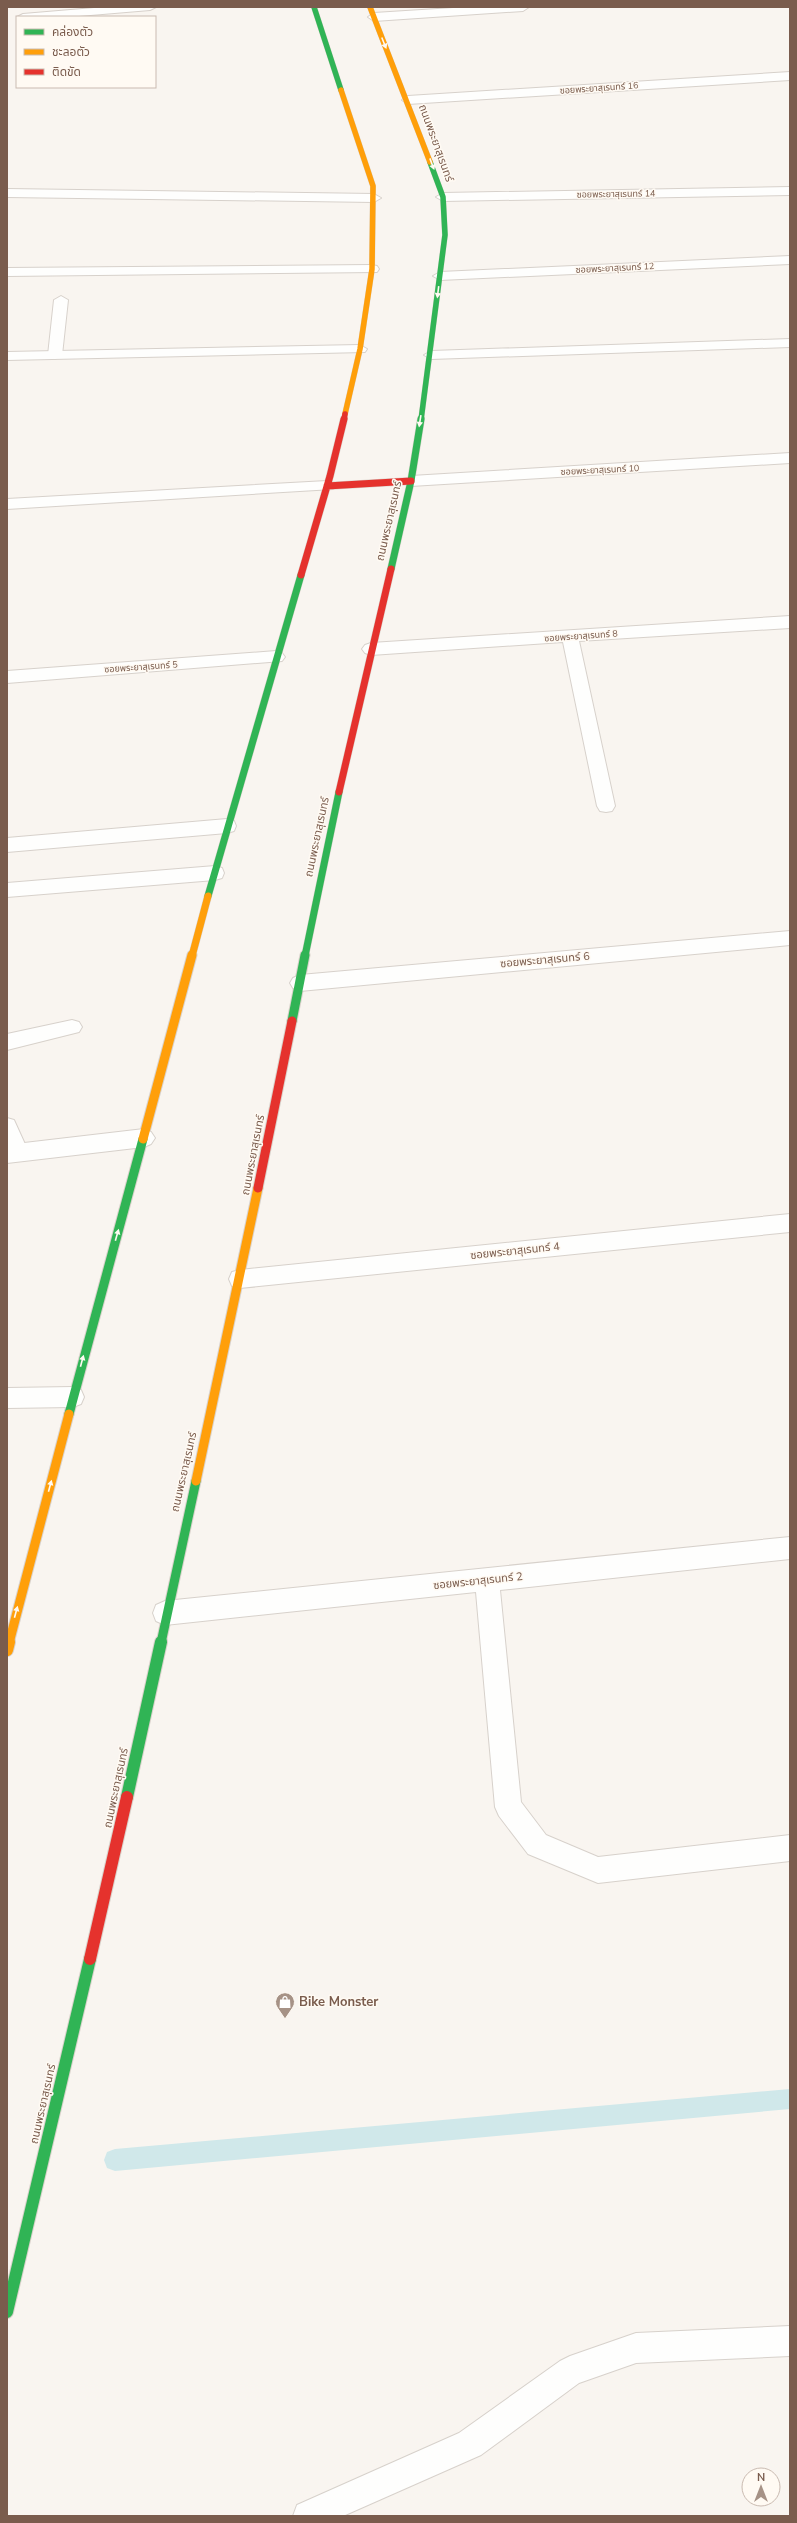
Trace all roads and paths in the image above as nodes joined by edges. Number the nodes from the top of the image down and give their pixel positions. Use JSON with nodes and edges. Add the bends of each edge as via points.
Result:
{"nodes":[{"id":1,"x":150,"y":7,"type":"edge"},
{"id":2,"x":314,"y":7,"type":"edge"},
{"id":3,"x":523,"y":7,"type":"edge"},
{"id":4,"x":372,"y":12,"type":"edge"},
{"id":5,"x":36,"y":16,"type":"edge"},
{"id":6,"x":790,"y":76,"type":"edge"},
{"id":7,"x":408,"y":100,"type":"junction"},
{"id":8,"x":790,"y":191,"type":"edge"},
{"id":9,"x":7,"y":193,"type":"edge"},
{"id":10,"x":443,"y":197,"type":"junction"},
{"id":11,"x":374,"y":198,"type":"junction"},
{"id":12,"x":790,"y":260,"type":"edge"},
{"id":13,"x":372,"y":269,"type":"junction"},
{"id":14,"x":7,"y":272,"type":"edge"},
{"id":15,"x":440,"y":276,"type":"junction"},
{"id":16,"x":61,"y":300,"type":"dead end"},
{"id":17,"x":790,"y":343,"type":"edge"},
{"id":18,"x":360,"y":349,"type":"junction"},
{"id":19,"x":55,"y":355,"type":"junction"},
{"id":20,"x":431,"y":355,"type":"junction"},
{"id":21,"x":7,"y":356,"type":"edge"},
{"id":22,"x":790,"y":458,"type":"edge"},
{"id":23,"x":410,"y":481,"type":"junction"},
{"id":24,"x":327,"y":486,"type":"junction"},
{"id":25,"x":7,"y":504,"type":"edge"},
{"id":26,"x":790,"y":622,"type":"edge"},
{"id":27,"x":570,"y":637,"type":"junction"},
{"id":28,"x":371,"y":649,"type":"junction"},
{"id":29,"x":276,"y":657,"type":"junction"},
{"id":30,"x":7,"y":677,"type":"edge"},
{"id":31,"x":606,"y":806,"type":"dead end"},
{"id":32,"x":227,"y":826,"type":"junction"},
{"id":33,"x":7,"y":845,"type":"edge"},
{"id":34,"x":215,"y":873,"type":"junction"},
{"id":35,"x":7,"y":890,"type":"edge"},
{"id":36,"x":790,"y":938,"type":"edge"},
{"id":37,"x":300,"y":983,"type":"junction"},
{"id":38,"x":72,"y":1026,"type":"dead end"},
{"id":39,"x":7,"y":1042,"type":"edge"},
{"id":40,"x":7,"y":1126,"type":"edge"},
{"id":41,"x":144,"y":1138,"type":"junction"},
{"id":42,"x":13,"y":1153,"type":"edge"},
{"id":43,"x":790,"y":1223,"type":"edge"},
{"id":44,"x":240,"y":1279,"type":"junction"},
{"id":45,"x":73,"y":1397,"type":"junction"},
{"id":46,"x":7,"y":1398,"type":"edge"},
{"id":47,"x":790,"y":1548,"type":"edge"},
{"id":48,"x":487,"y":1580,"type":"junction"},
{"id":49,"x":165,"y":1613,"type":"junction"},
{"id":50,"x":7,"y":1650,"type":"edge"},
{"id":51,"x":790,"y":1848,"type":"edge"},
{"id":52,"x":7,"y":2312,"type":"edge"},
{"id":53,"x":790,"y":2341,"type":"edge"},
{"id":54,"x":308,"y":2516,"type":"edge"}],
"edges":[{"from":1,"to":5,"type":"lane"},
{"from":2,"to":11,"type":"street","via":[[359,141]]},
{"from":3,"to":4,"type":"street"},
{"from":4,"to":7,"type":"street","name":"ถนนพระยาสุเรนทร์","one_way":true},
{"from":6,"to":7,"type":"street","name":"ซอยพระยาสุเรนทร์ 16"},
{"from":7,"to":10,"type":"street","name":"ถนนพระยาสุเรนทร์","one_way":true},
{"from":8,"to":10,"type":"street","name":"ซอยพระยาสุเรนทร์ 14"},
{"from":9,"to":11,"type":"street"},
{"from":10,"to":15,"type":"street","name":"ถนนพระยาสุเรนทร์","via":[[445,235]]},
{"from":11,"to":13,"type":"street"},
{"from":12,"to":15,"type":"street","name":"ซอยพระยาสุเรนทร์ 12"},
{"from":13,"to":14,"type":"lane"},
{"from":13,"to":18,"type":"street"},
{"from":15,"to":20,"type":"street","name":"ถนนพระยาสุเรนทร์","one_way":true},
{"from":16,"to":19,"type":"lane"},
{"from":17,"to":20,"type":"lane"},
{"from":18,"to":19,"type":"street"},
{"from":18,"to":24,"type":"street"},
{"from":19,"to":21,"type":"street"},
{"from":20,"to":23,"type":"street","name":"ถนนพระยาสุเรนทร์","one_way":true},
{"from":22,"to":23,"type":"street","name":"ซอยพระยาสุเรนทร์ 10"},
{"from":23,"to":24,"type":"street"},
{"from":23,"to":28,"type":"street","name":"ถนนพระยาสุเรนทร์"},
{"from":24,"to":25,"type":"street"},
{"from":24,"to":29,"type":"street"},
{"from":26,"to":27,"type":"street","name":"ซอยพระยาสุเรนทร์ 8"},
{"from":27,"to":28,"type":"street","name":"ซอยพระยาสุเรนทร์ 8"},
{"from":27,"to":31,"type":"street"},
{"from":28,"to":37,"type":"street","name":"ถนนพระยาสุเรนทร์","via":[[328,839]]},
{"from":29,"to":30,"type":"street","name":"ซอยพระยาสุเรนทร์ 5"},
{"from":29,"to":32,"type":"street"},
{"from":32,"to":33,"type":"street"},
{"from":32,"to":34,"type":"street"},
{"from":34,"to":35,"type":"street"},
{"from":34,"to":41,"type":"street"},
{"from":36,"to":37,"type":"street","name":"ซอยพระยาสุเรนทร์ 6"},
{"from":37,"to":44,"type":"street","name":"ถนนพระยาสุเรนทร์"},
{"from":38,"to":39,"type":"lane"},
{"from":40,"to":42,"type":"lane"},
{"from":41,"to":42,"type":"street"},
{"from":45,"to":41,"type":"street","one_way":true},
{"from":43,"to":44,"type":"street","name":"ซอยพระยาสุเรนทร์ 4"},
{"from":44,"to":49,"type":"street","name":"ถนนพระยาสุเรนทร์"},
{"from":45,"to":46,"type":"lane"},
{"from":50,"to":45,"type":"street","one_way":true},
{"from":47,"to":48,"type":"street","name":"ซอยพระยาสุเรนทร์ 2"},
{"from":48,"to":49,"type":"street","name":"ซอยพระยาสุเรนทร์ 2"},
{"from":48,"to":51,"type":"street","via":[[508,1807],[538,1845],[598,1870]]},
{"from":49,"to":52,"type":"street","name":"ถนนพระยาสุเรนทร์","via":[[107,1887]]},
{"from":53,"to":54,"type":"lane","via":[[636,2348],[570,2371],[470,2444]]}]}
